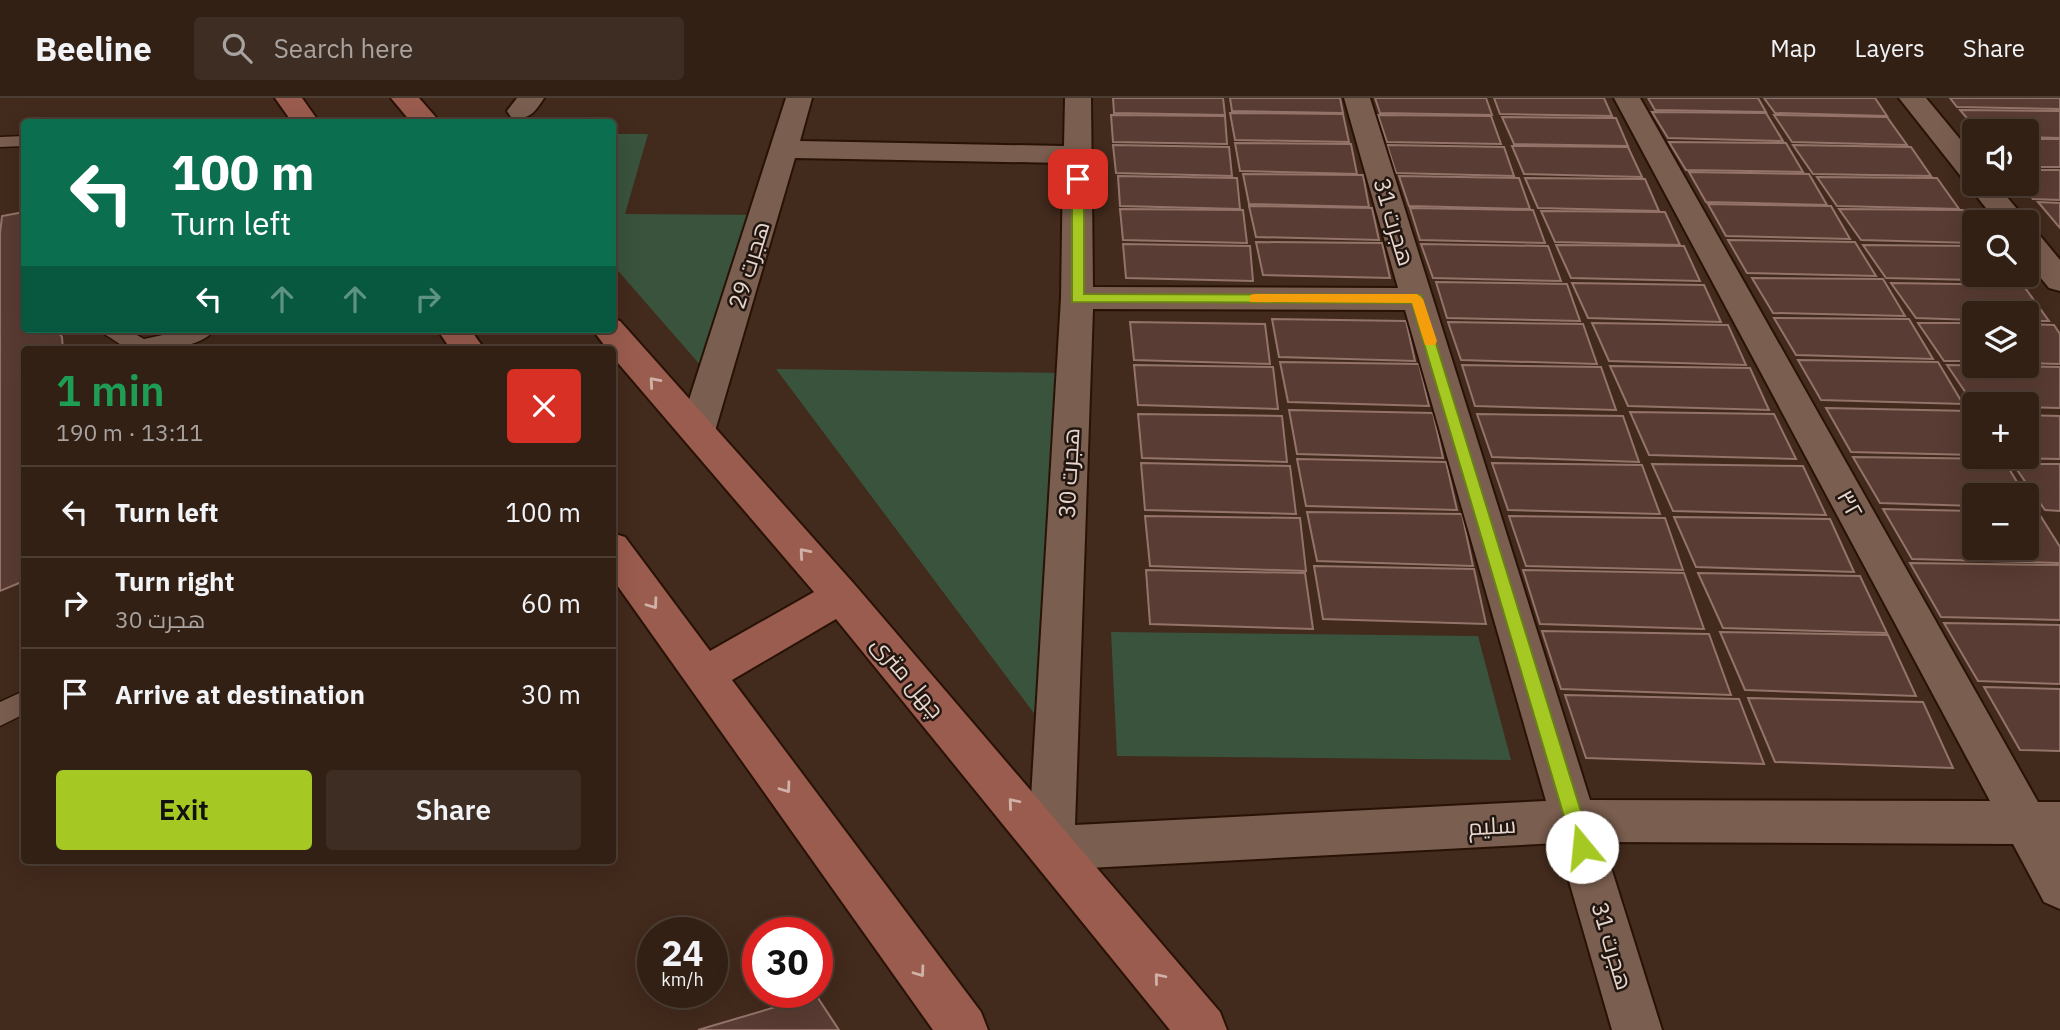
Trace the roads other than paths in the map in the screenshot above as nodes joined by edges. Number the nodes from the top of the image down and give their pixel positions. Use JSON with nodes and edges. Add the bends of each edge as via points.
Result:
{"nodes":[{"id":1,"x":288,"y":98,"type":"edge"},
{"id":2,"x":404,"y":98,"type":"edge"},
{"id":3,"x":799,"y":98,"type":"edge"},
{"id":4,"x":1078,"y":98,"type":"edge"},
{"id":5,"x":1356,"y":98,"type":"edge"},
{"id":6,"x":1912,"y":98,"type":"edge"},
{"id":7,"x":1634,"y":111,"type":"edge"},
{"id":8,"x":303,"y":119,"type":"edge"},
{"id":9,"x":423,"y":119,"type":"edge"},
{"id":10,"x":21,"y":141,"type":"edge"},
{"id":11,"x":0,"y":142,"type":"edge"},
{"id":12,"x":785,"y":149,"type":"junction"},
{"id":13,"x":1078,"y":155,"type":"junction"},
{"id":14,"x":1962,"y":160,"type":"edge"},
{"id":15,"x":1991,"y":196,"type":"edge"},
{"id":16,"x":2002,"y":210,"type":"edge"},
{"id":17,"x":2039,"y":255,"type":"edge"},
{"id":18,"x":2060,"y":281,"type":"edge"},
{"id":19,"x":1077,"y":298,"type":"junction"},
{"id":20,"x":1417,"y":299,"type":"junction"},
{"id":21,"x":118,"y":333,"type":"edge"},
{"id":22,"x":611,"y":333,"type":"edge"},
{"id":23,"x":199,"y":339,"type":"edge"},
{"id":24,"x":141,"y":346,"type":"edge"},
{"id":25,"x":141,"y":346,"type":"edge"},
{"id":26,"x":697,"y":431,"type":"junction"},
{"id":27,"x":616,"y":554,"type":"edge"},
{"id":28,"x":841,"y":596,"type":"junction"},
{"id":29,"x":704,"y":675,"type":"junction"},
{"id":30,"x":21,"y":704,"type":"edge"},
{"id":31,"x":0,"y":715,"type":"edge"},
{"id":32,"x":1574,"y":821,"type":"junction"},
{"id":33,"x":2043,"y":822,"type":"edge"},
{"id":34,"x":1051,"y":848,"type":"junction"},
{"id":35,"x":2060,"y":886,"type":"edge"},
{"id":36,"x":963,"y":1030,"type":"edge"},
{"id":37,"x":1202,"y":1030,"type":"edge"},
{"id":38,"x":1637,"y":1030,"type":"edge"}],
"edges":[{"from":1,"to":8,"type":"main road"},
{"from":2,"to":9,"type":"main road"},
{"from":3,"to":12,"type":"street","name":"هجرت 29"},
{"from":4,"to":13,"type":"street","name":"هجرت 30"},
{"from":5,"to":20,"type":"street","name":"هجرت 31"},
{"from":6,"to":14,"type":"street"},
{"from":7,"to":33,"type":"street","name":"۳۲"},
{"from":10,"to":11,"type":"lane"},
{"from":12,"to":13,"type":"street"},
{"from":12,"to":26,"type":"street","name":"هجرت 29"},
{"from":13,"to":19,"type":"street","name":"هجرت 30"},
{"from":15,"to":16,"type":"street"},
{"from":17,"to":18,"type":"street"},
{"from":19,"to":20,"type":"street"},
{"from":19,"to":34,"type":"street","name":"هجرت 30"},
{"from":20,"to":32,"type":"street","name":"هجرت 31"},
{"from":21,"to":25,"type":"lane"},
{"from":26,"to":22,"type":"main road","name":"چهل متری","one_way":true},
{"from":23,"to":24,"type":"lane"},
{"from":28,"to":26,"type":"main road","name":"چهل متری","one_way":true},
{"from":27,"to":29,"type":"main road","one_way":true},
{"from":28,"to":29,"type":"main road"},
{"from":34,"to":28,"type":"main road","name":"چهل متری","one_way":true},
{"from":29,"to":36,"type":"main road","one_way":true},
{"from":30,"to":31,"type":"lane"},
{"from":32,"to":33,"type":"street","name":"سلیم"},
{"from":32,"to":34,"type":"street","name":"سلیم"},
{"from":32,"to":38,"type":"street","name":"هجرت 31"},
{"from":33,"to":35,"type":"street","name":"۳۲"},
{"from":37,"to":34,"type":"main road","name":"چهل متری","one_way":true}]}
